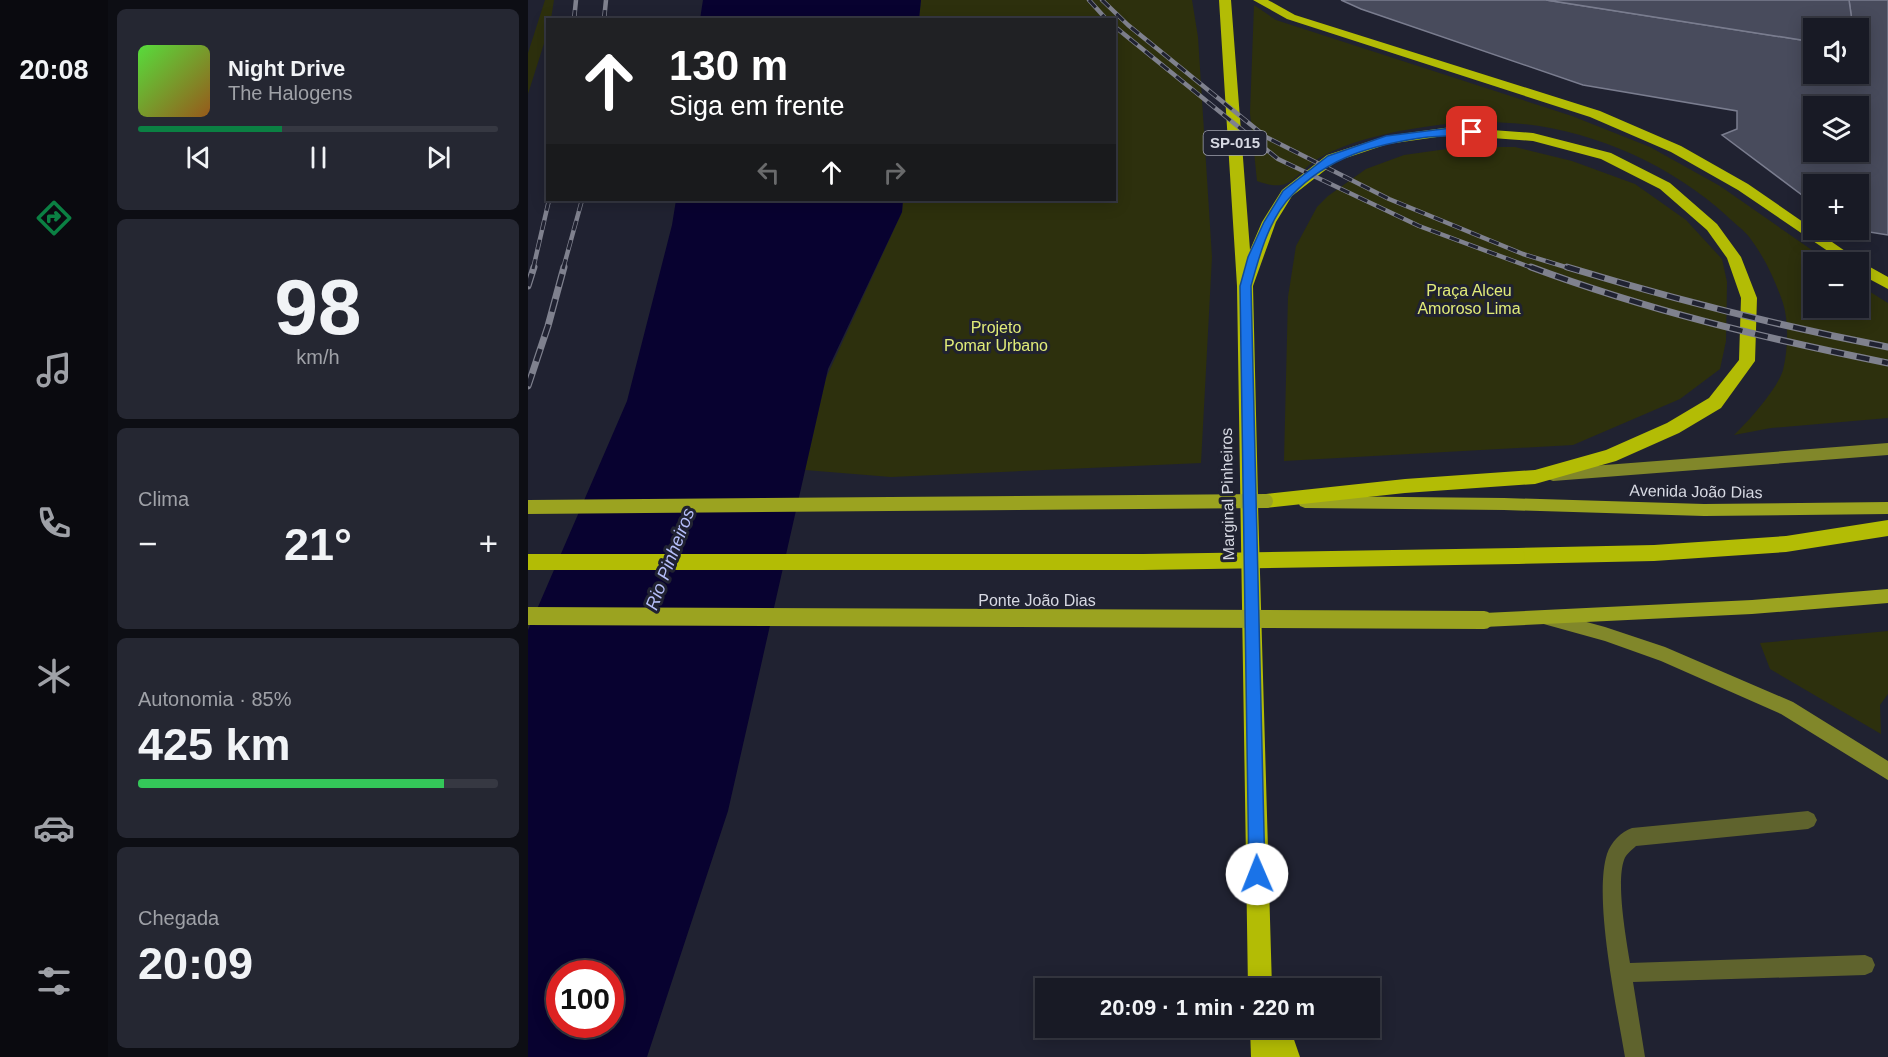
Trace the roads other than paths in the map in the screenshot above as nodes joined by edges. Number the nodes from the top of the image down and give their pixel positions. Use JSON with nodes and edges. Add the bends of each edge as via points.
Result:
{"nodes":[{"id":1,"x":1225,"y":0,"type":"edge"},
{"id":2,"x":1259,"y":0,"type":"edge"},
{"id":3,"x":1839,"y":252,"type":"edge"},
{"id":4,"x":1869,"y":273,"type":"edge"},
{"id":5,"x":1888,"y":284,"type":"edge"},
{"id":6,"x":1245,"y":286,"type":"junction"},
{"id":7,"x":1888,"y":449,"type":"edge"},
{"id":8,"x":1535,"y":477,"type":"junction"},
{"id":9,"x":1266,"y":501,"type":"junction"},
{"id":10,"x":528,"y":507,"type":"edge"},
{"id":11,"x":1888,"y":508,"type":"edge"},
{"id":12,"x":1888,"y":528,"type":"edge"},
{"id":13,"x":528,"y":561,"type":"edge"},
{"id":14,"x":1888,"y":596,"type":"edge"},
{"id":15,"x":528,"y":616,"type":"edge"},
{"id":16,"x":1546,"y":618,"type":"junction"},
{"id":17,"x":1888,"y":771,"type":"edge"},
{"id":18,"x":1808,"y":820,"type":"dead end"},
{"id":19,"x":1865,"y":965,"type":"dead end"},
{"id":20,"x":1621,"y":973,"type":"junction"},
{"id":21,"x":1262,"y":978,"type":"edge"},
{"id":22,"x":1262,"y":1038,"type":"edge"},
{"id":23,"x":1281,"y":1038,"type":"edge"},
{"id":24,"x":1263,"y":1057,"type":"edge"},
{"id":25,"x":1288,"y":1057,"type":"edge"},
{"id":26,"x":1635,"y":1057,"type":"edge"}],
"edges":[{"from":1,"to":6,"type":"highway","name":"Marginal Pinheiros","number":"SP-015"},
{"from":2,"to":3,"type":"highway","via":[[1291,17],[1595,114],[1676,149],[1743,187]]},
{"from":4,"to":5,"type":"highway"},
{"from":6,"to":8,"type":"highway","via":[[1269,222],[1287,193],[1332,158],[1386,140],[1451,131],[1533,136],[1606,156],[1665,186],[1712,227],[1734,257],[1749,298],[1747,361],[1715,403],[1673,428],[1610,456]]},
{"from":6,"to":21,"type":"highway","name":"Marginal Pinheiros","number":"SP-015"},
{"from":7,"to":8,"type":"main road"},
{"from":8,"to":9,"type":"highway"},
{"from":9,"to":10,"type":"main road","bridge":true},
{"from":9,"to":11,"type":"main road","name":"Avenida João Dias","via":[[1704,510]]},
{"from":12,"to":13,"type":"highway","bridge":true,"via":[[1786,544],[1654,554],[1143,562]]},
{"from":14,"to":16,"type":"main road"},
{"from":15,"to":16,"type":"main road","name":"Ponte João Dias","bridge":true},
{"from":16,"to":17,"type":"main road","via":[[1665,655],[1787,708]]},
{"from":18,"to":20,"type":"lane","via":[[1632,837],[1615,855],[1612,888]]},
{"from":19,"to":20,"type":"lane"},
{"from":20,"to":26,"type":"lane"},
{"from":22,"to":24,"type":"highway"},
{"from":23,"to":25,"type":"highway"}]}
